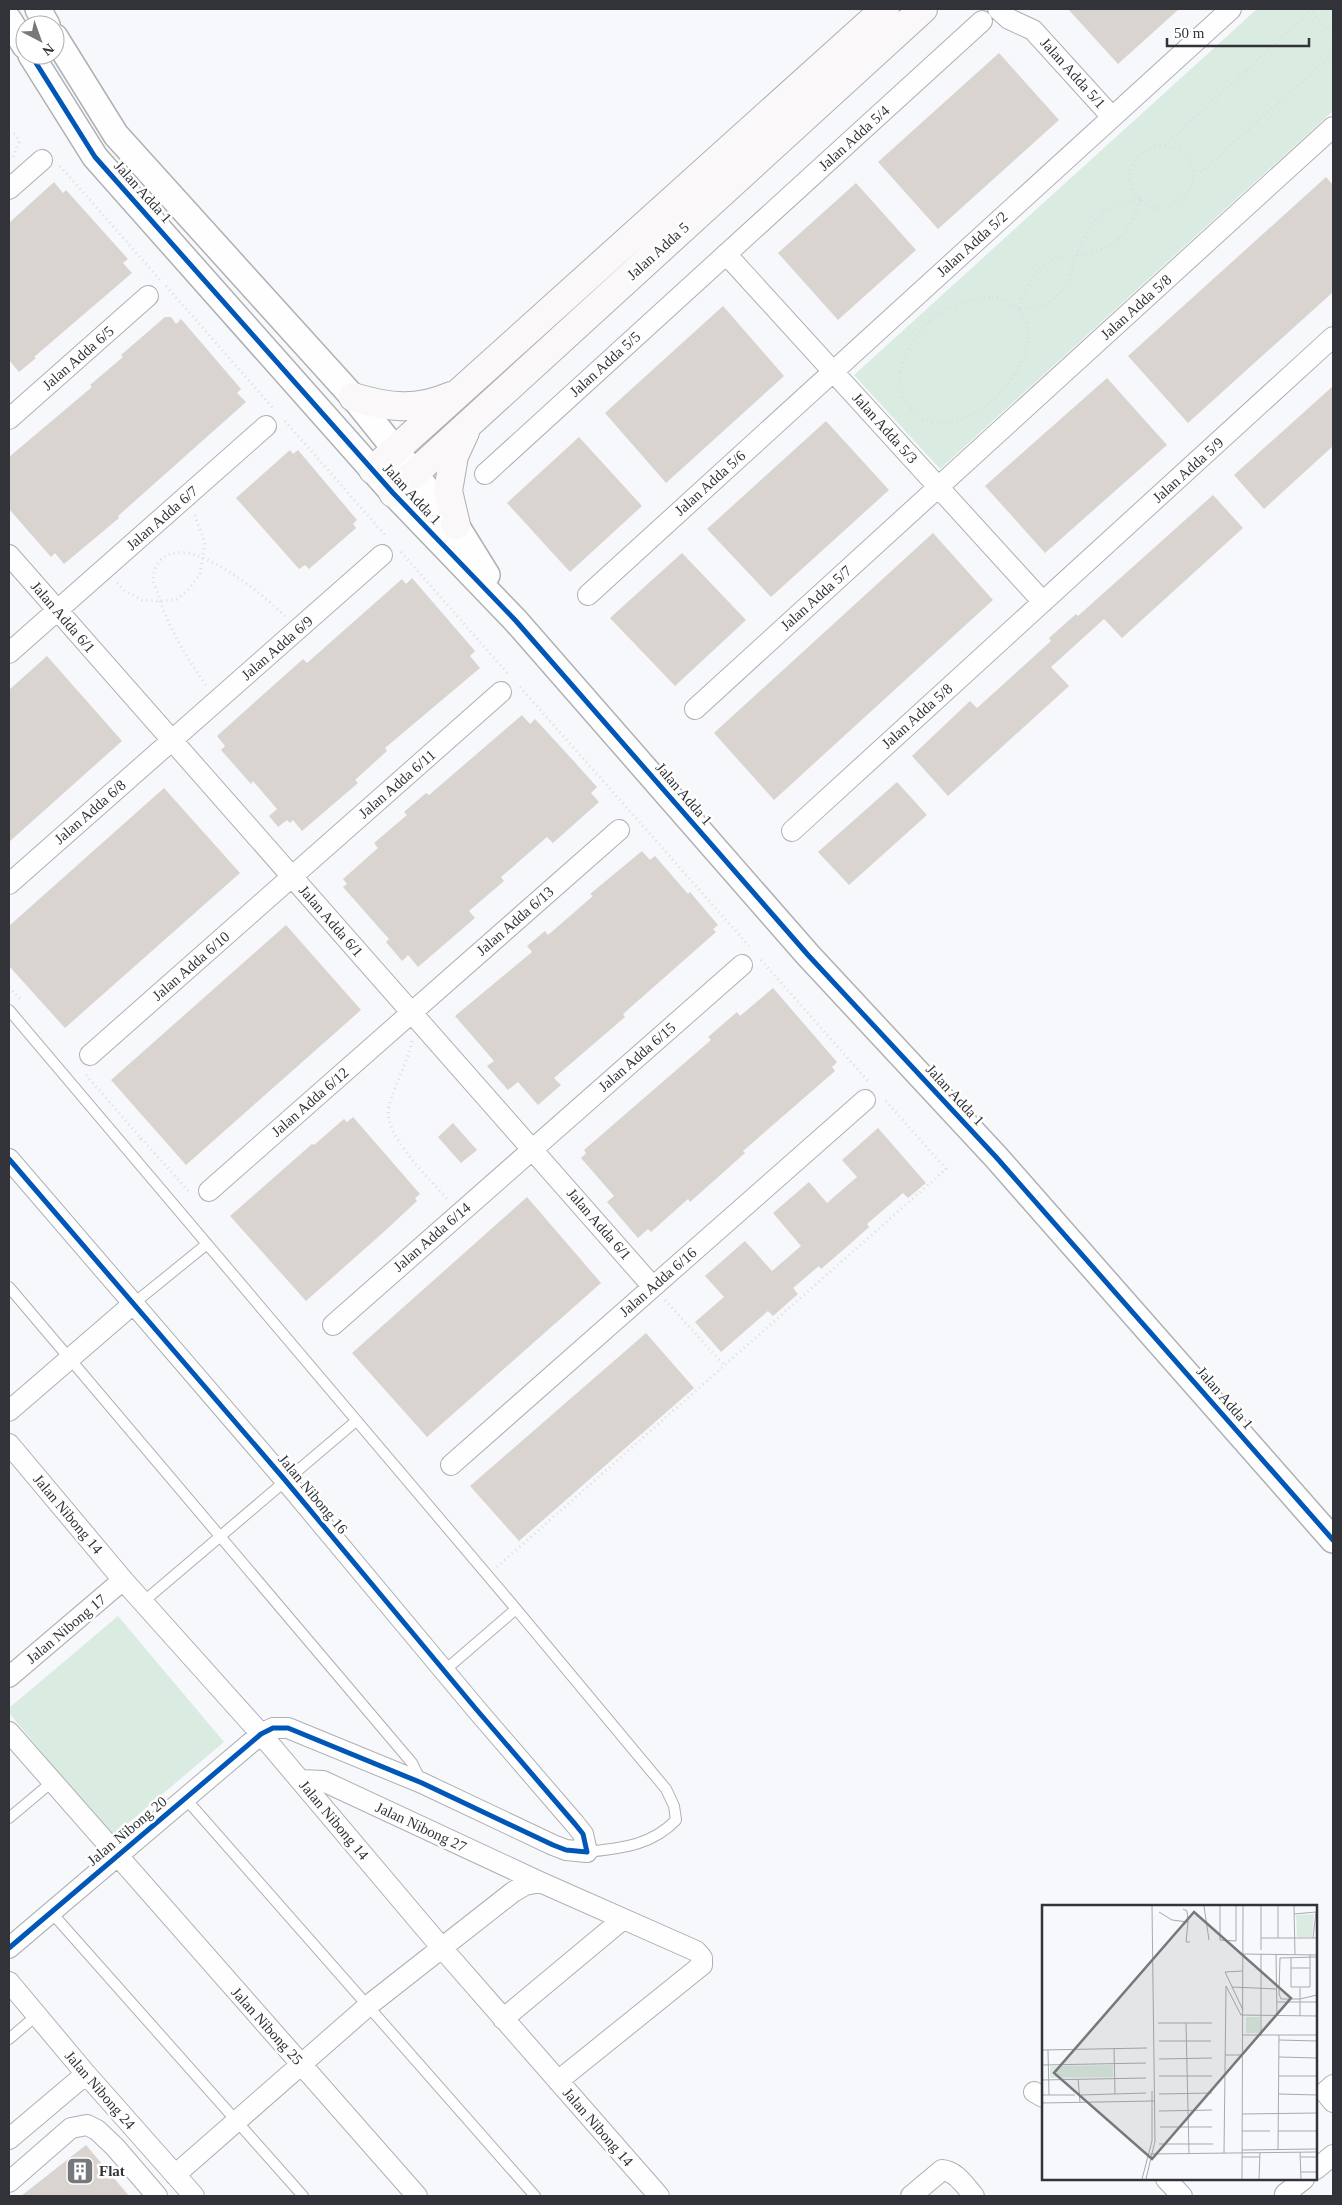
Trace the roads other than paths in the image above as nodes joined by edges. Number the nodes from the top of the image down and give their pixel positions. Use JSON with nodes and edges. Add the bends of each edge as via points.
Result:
{"nodes":[{"id":1,"x":885,"y":9,"type":"edge"},
{"id":2,"x":923,"y":9,"type":"edge"},
{"id":3,"x":998,"y":9,"type":"edge"},
{"id":4,"x":1026,"y":9,"type":"edge"},
{"id":5,"x":1231,"y":9,"type":"edge"},
{"id":6,"x":9,"y":20,"type":"edge"},
{"id":7,"x":982,"y":21,"type":"dead end"},
{"id":8,"x":1033,"y":30,"type":"junction"},
{"id":9,"x":15,"y":33,"type":"edge"},
{"id":10,"x":65,"y":53,"type":"edge"},
{"id":11,"x":33,"y":65,"type":"edge"},
{"id":12,"x":1112,"y":117,"type":"junction"},
{"id":13,"x":1333,"y":127,"type":"edge"},
{"id":14,"x":42,"y":160,"type":"road end"},
{"id":15,"x":9,"y":189,"type":"edge"},
{"id":16,"x":726,"y":254,"type":"junction"},
{"id":17,"x":148,"y":296,"type":"dead end"},
{"id":18,"x":1333,"y":338,"type":"edge"},
{"id":19,"x":833,"y":371,"type":"junction"},
{"id":20,"x":456,"y":394,"type":"junction"},
{"id":21,"x":353,"y":397,"type":"junction"},
{"id":22,"x":9,"y":419,"type":"edge"},
{"id":23,"x":469,"y":424,"type":"junction"},
{"id":24,"x":266,"y":426,"type":"dead end"},
{"id":25,"x":396,"y":451,"type":"junction"},
{"id":26,"x":373,"y":470,"type":"junction"},
{"id":27,"x":415,"y":473,"type":"junction"},
{"id":28,"x":484,"y":474,"type":"dead end"},
{"id":29,"x":938,"y":487,"type":"junction"},
{"id":30,"x":394,"y":493,"type":"junction"},
{"id":31,"x":456,"y":526,"type":"junction"},
{"id":32,"x":390,"y":549,"type":"road end"},
{"id":33,"x":9,"y":555,"type":"edge"},
{"id":34,"x":588,"y":595,"type":"dead end"},
{"id":35,"x":1043,"y":602,"type":"junction"},
{"id":36,"x":57,"y":610,"type":"junction"},
{"id":37,"x":516,"y":621,"type":"junction"},
{"id":38,"x":9,"y":653,"type":"edge"},
{"id":39,"x":502,"y":692,"type":"dead end"},
{"id":40,"x":694,"y":709,"type":"dead end"},
{"id":41,"x":172,"y":740,"type":"junction"},
{"id":42,"x":619,"y":830,"type":"dead end"},
{"id":43,"x":792,"y":831,"type":"dead end"},
{"id":44,"x":292,"y":876,"type":"junction"},
{"id":45,"x":9,"y":884,"type":"edge"},
{"id":46,"x":749,"y":955,"type":"road end"},
{"id":47,"x":9,"y":1010,"type":"edge"},
{"id":48,"x":415,"y":1016,"type":"junction"},
{"id":49,"x":90,"y":1055,"type":"road end"},
{"id":50,"x":873,"y":1094,"type":"road end"},
{"id":51,"x":532,"y":1149,"type":"junction"},
{"id":52,"x":9,"y":1159,"type":"edge"},
{"id":53,"x":209,"y":1191,"type":"road end"},
{"id":54,"x":207,"y":1244,"type":"junction"},
{"id":55,"x":653,"y":1286,"type":"junction"},
{"id":56,"x":9,"y":1288,"type":"edge"},
{"id":57,"x":133,"y":1304,"type":"junction"},
{"id":58,"x":333,"y":1325,"type":"dead end"},
{"id":59,"x":69,"y":1359,"type":"junction"},
{"id":60,"x":9,"y":1411,"type":"edge"},
{"id":61,"x":356,"y":1421,"type":"junction"},
{"id":62,"x":9,"y":1444,"type":"edge"},
{"id":63,"x":450,"y":1465,"type":"dead end"},
{"id":64,"x":285,"y":1480,"type":"junction"},
{"id":65,"x":220,"y":1535,"type":"junction"},
{"id":66,"x":1333,"y":1540,"type":"edge"},
{"id":67,"x":123,"y":1580,"type":"junction"},
{"id":68,"x":143,"y":1602,"type":"junction"},
{"id":69,"x":516,"y":1609,"type":"junction"},
{"id":70,"x":444,"y":1671,"type":"junction"},
{"id":71,"x":9,"y":1677,"type":"edge"},
{"id":72,"x":9,"y":1732,"type":"edge"},
{"id":73,"x":261,"y":1734,"type":"junction"},
{"id":74,"x":300,"y":1780,"type":"junction"},
{"id":75,"x":52,"y":1782,"type":"junction"},
{"id":76,"x":422,"y":1783,"type":"junction"},
{"id":77,"x":185,"y":1798,"type":"junction"},
{"id":78,"x":9,"y":1818,"type":"edge"},
{"id":79,"x":587,"y":1852,"type":"junction"},
{"id":80,"x":116,"y":1856,"type":"junction"},
{"id":81,"x":540,"y":1882,"type":"junction"},
{"id":82,"x":51,"y":1912,"type":"junction"},
{"id":83,"x":623,"y":1919,"type":"junction"},
{"id":84,"x":441,"y":1947,"type":"junction"},
{"id":85,"x":9,"y":1948,"type":"edge"},
{"id":86,"x":9,"y":1982,"type":"edge"},
{"id":87,"x":368,"y":2005,"type":"junction"},
{"id":88,"x":37,"y":2015,"type":"junction"},
{"id":89,"x":503,"y":2018,"type":"junction"},
{"id":90,"x":9,"y":2040,"type":"edge"},
{"id":91,"x":302,"y":2065,"type":"junction"},
{"id":92,"x":86,"y":2074,"type":"junction"},
{"id":93,"x":558,"y":2081,"type":"junction"},
{"id":94,"x":236,"y":2120,"type":"junction"},
{"id":95,"x":9,"y":2139,"type":"edge"},
{"id":96,"x":1333,"y":2155,"type":"edge"},
{"id":97,"x":1317,"y":2168,"type":"edge"},
{"id":98,"x":175,"y":2175,"type":"junction"},
{"id":99,"x":1167,"y":2180,"type":"edge"},
{"id":100,"x":1303,"y":2180,"type":"edge"},
{"id":101,"x":9,"y":2182,"type":"edge"},
{"id":102,"x":1285,"y":2194,"type":"dead end"},
{"id":103,"x":157,"y":2196,"type":"edge"},
{"id":104,"x":194,"y":2196,"type":"edge"},
{"id":105,"x":303,"y":2196,"type":"edge"},
{"id":106,"x":417,"y":2196,"type":"edge"},
{"id":107,"x":535,"y":2196,"type":"edge"},
{"id":108,"x":659,"y":2196,"type":"edge"},
{"id":109,"x":911,"y":2196,"type":"edge"},
{"id":110,"x":974,"y":2196,"type":"edge"},
{"id":111,"x":1182,"y":2196,"type":"edge"}],
"edges":[{"from":1,"to":20,"type":"main road","name":"Jalan Adda 5"},
{"from":2,"to":23,"type":"main road","name":"Jalan Adda 5"},
{"from":3,"to":8,"type":"street","name":"Jalan Adda 5/1","via":[[1009,19]]},
{"from":4,"to":8,"type":"street","name":"Jalan Adda 5/1"},
{"from":5,"to":12,"type":"street","name":"Jalan Adda 5/2"},
{"from":6,"to":9,"type":"street","name":"Jalan Adda 1"},
{"from":7,"to":16,"type":"street","name":"Jalan Adda 5/4"},
{"from":8,"to":12,"type":"street","name":"Jalan Adda 5/1"},
{"from":10,"to":21,"type":"street","name":"Jalan Adda 1","via":[[116,135]]},
{"from":11,"to":26,"type":"street","name":"Jalan Adda 1","via":[[95,157]]},
{"from":12,"to":19,"type":"street","name":"Jalan Adda 5/2"},
{"from":13,"to":29,"type":"street","name":"Jalan Adda 5/8"},
{"from":14,"to":15,"type":"street"},
{"from":16,"to":19,"type":"street","name":"Jalan Adda 5/3"},
{"from":16,"to":28,"type":"street","name":"Jalan Adda 5/5"},
{"from":17,"to":22,"type":"street","name":"Jalan Adda 6/5"},
{"from":18,"to":35,"type":"street","name":"Jalan Adda 5/9"},
{"from":19,"to":29,"type":"street","name":"Jalan Adda 5/3"},
{"from":19,"to":34,"type":"street","name":"Jalan Adda 5/6"},
{"from":20,"to":21,"type":"main road","via":[[436,402],[407,407],[382,406]]},
{"from":20,"to":25,"type":"main road","name":"Jalan Adda 5"},
{"from":21,"to":25,"type":"street","name":"Jalan Adda 1"},
{"from":23,"to":27,"type":"main road","name":"Jalan Adda 5"},
{"from":23,"to":31,"type":"main road","via":[[454,456],[448,490]]},
{"from":24,"to":36,"type":"street","name":"Jalan Adda 6/7"},
{"from":25,"to":26,"type":"main road","name":"Jalan Adda 5"},
{"from":25,"to":27,"type":"street","name":"Jalan Adda 1"},
{"from":26,"to":30,"type":"street","name":"Jalan Adda 1"},
{"from":27,"to":30,"type":"main road","name":"Jalan Adda 5"},
{"from":27,"to":31,"type":"street","name":"Jalan Adda 1"},
{"from":29,"to":35,"type":"street","name":"Jalan Adda 5/3"},
{"from":29,"to":40,"type":"street","name":"Jalan Adda 5/7"},
{"from":30,"to":37,"type":"street","name":"Jalan Adda 1"},
{"from":31,"to":37,"type":"street","name":"Jalan Adda 1"},
{"from":32,"to":41,"type":"street","name":"Jalan Adda 6/9"},
{"from":33,"to":36,"type":"street","name":"Jalan Adda 6/1"},
{"from":35,"to":43,"type":"street","name":"Jalan Adda 5/8"},
{"from":36,"to":38,"type":"street","name":"Jalan Adda 6/7"},
{"from":36,"to":41,"type":"street","name":"Jalan Adda 6/1"},
{"from":37,"to":66,"type":"street","name":"Jalan Adda 1","via":[[808,955],[996,1157]]},
{"from":39,"to":44,"type":"street","name":"Jalan Adda 6/11"},
{"from":41,"to":44,"type":"street","name":"Jalan Adda 6/1"},
{"from":41,"to":45,"type":"street","name":"Jalan Adda 6/8"},
{"from":42,"to":48,"type":"street","name":"Jalan Adda 6/13"},
{"from":44,"to":48,"type":"street","name":"Jalan Adda 6/1"},
{"from":44,"to":49,"type":"street","name":"Jalan Adda 6/10"},
{"from":46,"to":51,"type":"street","name":"Jalan Adda 6/15"},
{"from":47,"to":54,"type":"lane"},
{"from":48,"to":51,"type":"street","name":"Jalan Adda 6/1"},
{"from":48,"to":53,"type":"street","name":"Jalan Adda 6/12"},
{"from":50,"to":55,"type":"street","name":"Jalan Adda 6/16"},
{"from":51,"to":55,"type":"street","name":"Jalan Adda 6/1"},
{"from":51,"to":58,"type":"street","name":"Jalan Adda 6/14"},
{"from":52,"to":57,"type":"street","name":"Jalan Nibong 16"},
{"from":54,"to":57,"type":"lane"},
{"from":54,"to":61,"type":"lane"},
{"from":55,"to":63,"type":"street","name":"Jalan Adda 6/16"},
{"from":56,"to":59,"type":"lane"},
{"from":57,"to":59,"type":"street"},
{"from":57,"to":64,"type":"street","name":"Jalan Nibong 16"},
{"from":59,"to":60,"type":"street"},
{"from":59,"to":65,"type":"lane"},
{"from":61,"to":64,"type":"lane"},
{"from":61,"to":69,"type":"lane"},
{"from":62,"to":67,"type":"street","name":"Jalan Nibong 14"},
{"from":64,"to":65,"type":"lane"},
{"from":64,"to":70,"type":"street","name":"Jalan Nibong 16"},
{"from":65,"to":68,"type":"lane"},
{"from":65,"to":76,"type":"lane","via":[[412,1763]]},
{"from":67,"to":68,"type":"street","name":"Jalan Nibong 14"},
{"from":67,"to":71,"type":"street","name":"Jalan Nibong 17"},
{"from":68,"to":73,"type":"street","name":"Jalan Nibong 14"},
{"from":69,"to":70,"type":"lane"},
{"from":69,"to":79,"type":"lane","via":[[666,1789],[674,1806],[676,1820],[666,1831],[649,1841],[626,1848]]},
{"from":70,"to":79,"type":"street","name":"Jalan Nibong 16","via":[[575,1824]]},
{"from":72,"to":75,"type":"street","name":"Jalan Nibong 25"},
{"from":73,"to":74,"type":"street","name":"Jalan Nibong 14"},
{"from":73,"to":76,"type":"street","via":[[273,1728],[288,1728]]},
{"from":73,"to":77,"type":"street","name":"Jalan Nibong 20"},
{"from":74,"to":81,"type":"street","name":"Jalan Nibong 27","via":[[323,1781]]},
{"from":74,"to":84,"type":"street","name":"Jalan Nibong 14"},
{"from":75,"to":78,"type":"lane"},
{"from":75,"to":80,"type":"street","name":"Jalan Nibong 25"},
{"from":76,"to":79,"type":"street","via":[[553,1845]]},
{"from":77,"to":80,"type":"street","name":"Jalan Nibong 20"},
{"from":77,"to":87,"type":"lane"},
{"from":80,"to":82,"type":"street","name":"Jalan Nibong 20"},
{"from":80,"to":91,"type":"street","name":"Jalan Nibong 25"},
{"from":81,"to":83,"type":"street","name":"Jalan Nibong 27"},
{"from":81,"to":84,"type":"street","via":[[513,1892]]},
{"from":82,"to":85,"type":"street","name":"Jalan Nibong 20"},
{"from":82,"to":94,"type":"lane"},
{"from":83,"to":89,"type":"street"},
{"from":83,"to":93,"type":"street","name":"Jalan Nibong 27","via":[[696,1951],[702,1958],[702,1966]]},
{"from":84,"to":87,"type":"street"},
{"from":84,"to":89,"type":"street","name":"Jalan Nibong 14"},
{"from":86,"to":88,"type":"street","name":"Jalan Nibong 24"},
{"from":87,"to":91,"type":"street"},
{"from":87,"to":107,"type":"lane"},
{"from":88,"to":90,"type":"lane"},
{"from":88,"to":92,"type":"street","name":"Jalan Nibong 24"},
{"from":89,"to":93,"type":"street","name":"Jalan Nibong 14"},
{"from":91,"to":94,"type":"street"},
{"from":91,"to":106,"type":"street","name":"Jalan Nibong 25"},
{"from":92,"to":95,"type":"street"},
{"from":92,"to":98,"type":"street","name":"Jalan Nibong 24"},
{"from":93,"to":108,"type":"street","name":"Jalan Nibong 14"},
{"from":94,"to":98,"type":"street"},
{"from":94,"to":105,"type":"lane"},
{"from":96,"to":97,"type":"street"},
{"from":98,"to":104,"type":"street","name":"Jalan Nibong 24"},
{"from":99,"to":111,"type":"street"},
{"from":100,"to":102,"type":"street"},
{"from":101,"to":103,"type":"street","via":[[71,2128],[86,2125],[97,2130],[115,2147]]},
{"from":109,"to":110,"type":"street","via":[[942,2170],[955,2175]]}]}
